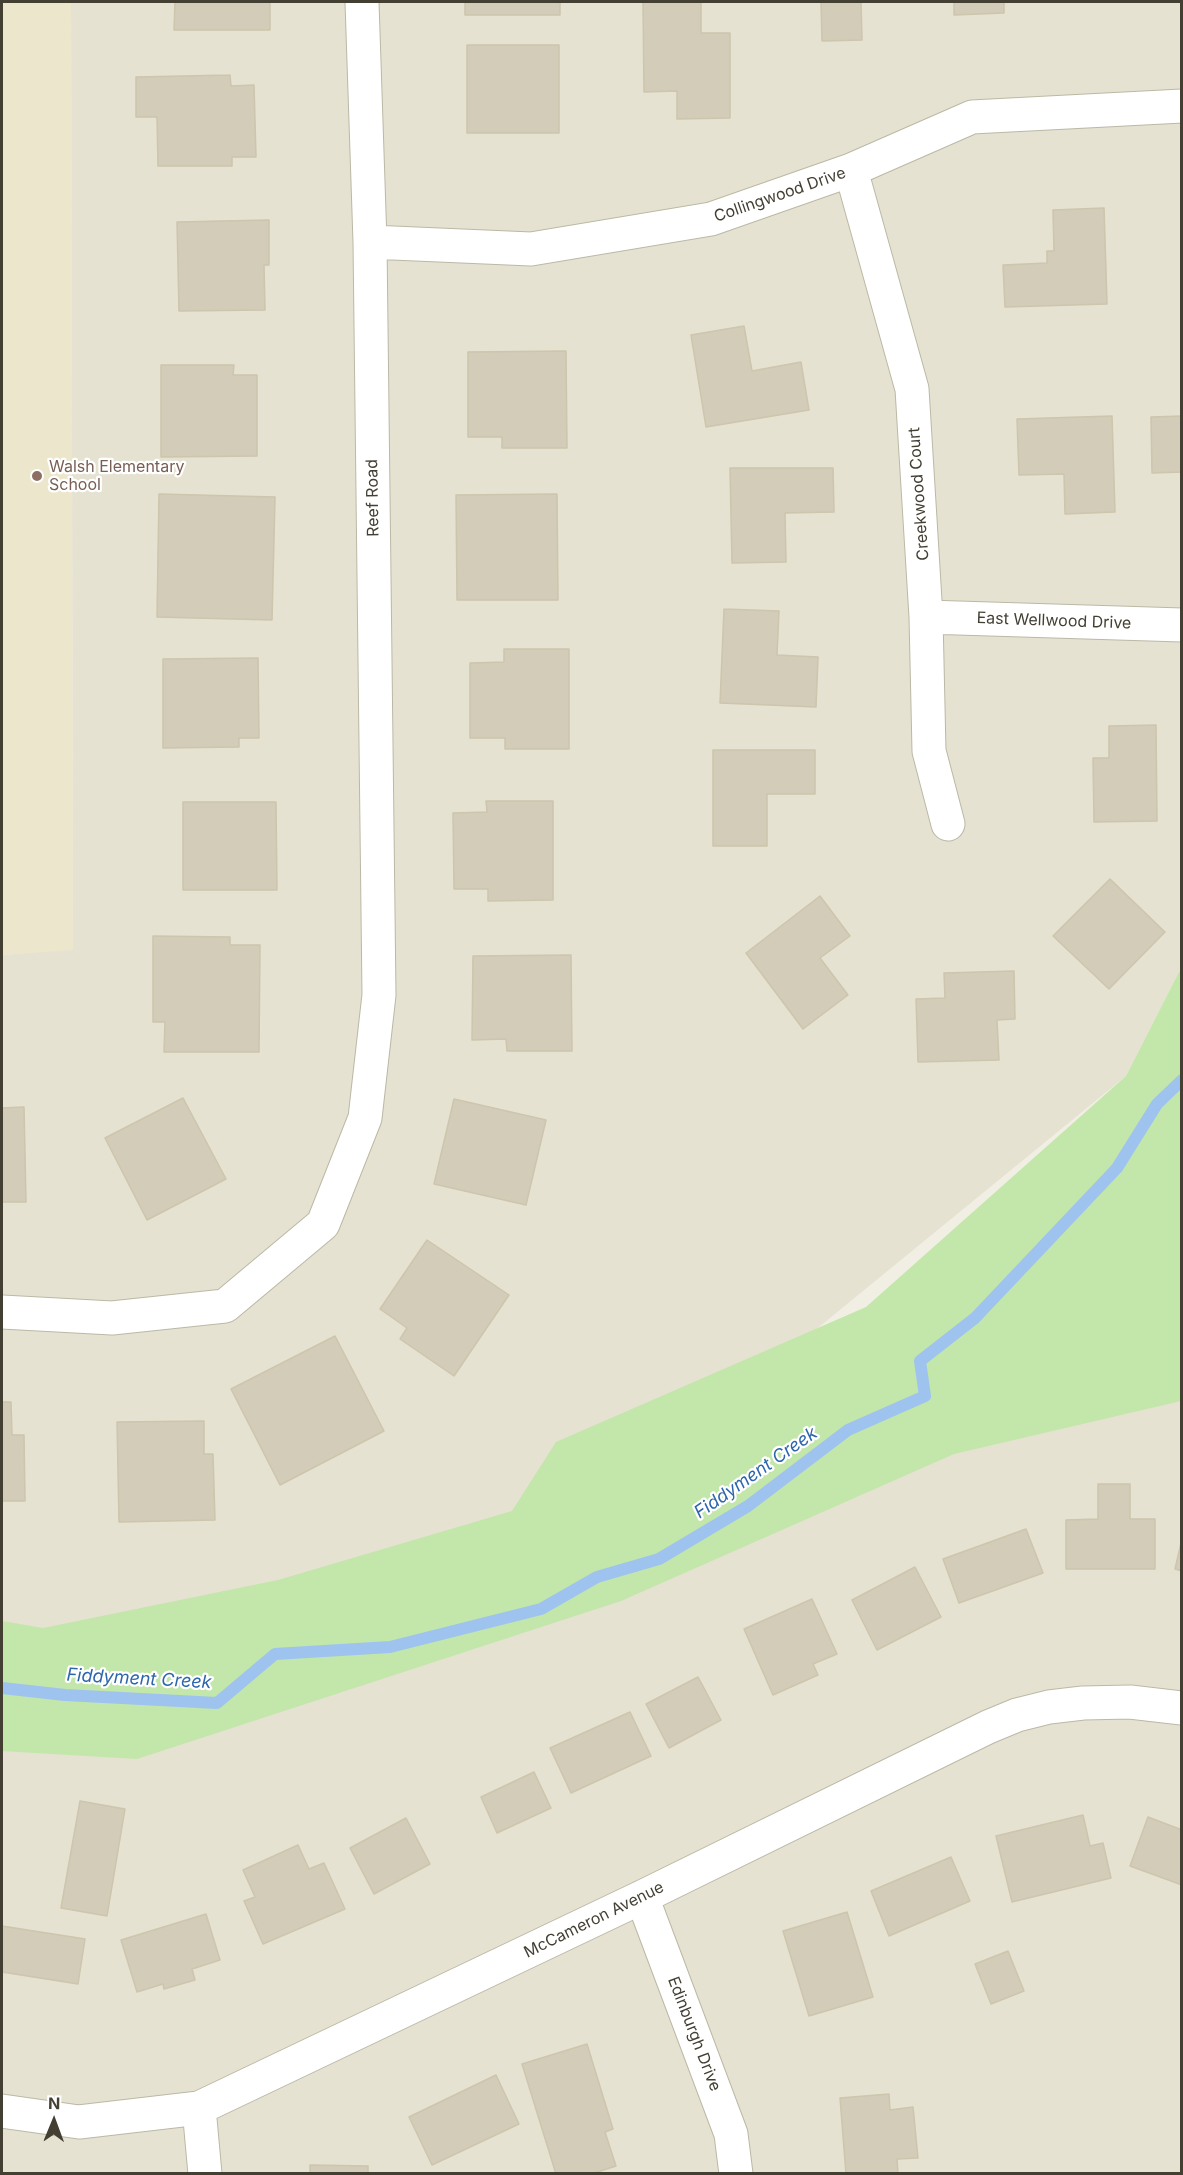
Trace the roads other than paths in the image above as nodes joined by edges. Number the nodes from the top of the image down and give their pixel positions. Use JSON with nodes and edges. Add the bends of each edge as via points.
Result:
{"nodes":[{"id":1,"x":362,"y":2,"type":"edge"},
{"id":2,"x":1182,"y":106,"type":"edge"},
{"id":3,"x":851,"y":170,"type":"junction"},
{"id":4,"x":370,"y":242,"type":"junction"},
{"id":5,"x":926,"y":617,"type":"junction"},
{"id":6,"x":1182,"y":625,"type":"edge"},
{"id":7,"x":948,"y":824,"type":"dead end"},
{"id":8,"x":2,"y":1312,"type":"edge"},
{"id":9,"x":1182,"y":1708,"type":"edge"},
{"id":10,"x":642,"y":1897,"type":"junction"},
{"id":11,"x":199,"y":2108,"type":"junction"},
{"id":12,"x":2,"y":2111,"type":"edge"},
{"id":13,"x":205,"y":2174,"type":"edge"},
{"id":14,"x":736,"y":2174,"type":"edge"}],
"edges":[{"from":1,"to":4,"type":"street","name":"Reef Road"},
{"from":2,"to":3,"type":"street","name":"Collingwood Drive","via":[[972,117]]},
{"from":3,"to":4,"type":"street","name":"Collingwood Drive","via":[[711,219],[531,249]]},
{"from":3,"to":5,"type":"street","name":"Creekwood Court","via":[[912,389]]},
{"from":4,"to":8,"type":"street","name":"Reef Road","via":[[379,995],[365,1118],[323,1224],[225,1306],[112,1318]]},
{"from":5,"to":6,"type":"street","name":"East Wellwood Drive"},
{"from":5,"to":7,"type":"street","name":"Creekwood Court","via":[[929,751]]},
{"from":9,"to":10,"type":"street","name":"McCameron Avenue","via":[[1130,1702],[1083,1703],[1017,1715]]},
{"from":10,"to":11,"type":"street","name":"McCameron Avenue"},
{"from":10,"to":14,"type":"street","name":"Edinburgh Drive","via":[[731,2134]]},
{"from":11,"to":12,"type":"street","name":"McCameron Avenue","via":[[79,2122]]},
{"from":11,"to":13,"type":"street"}]}
